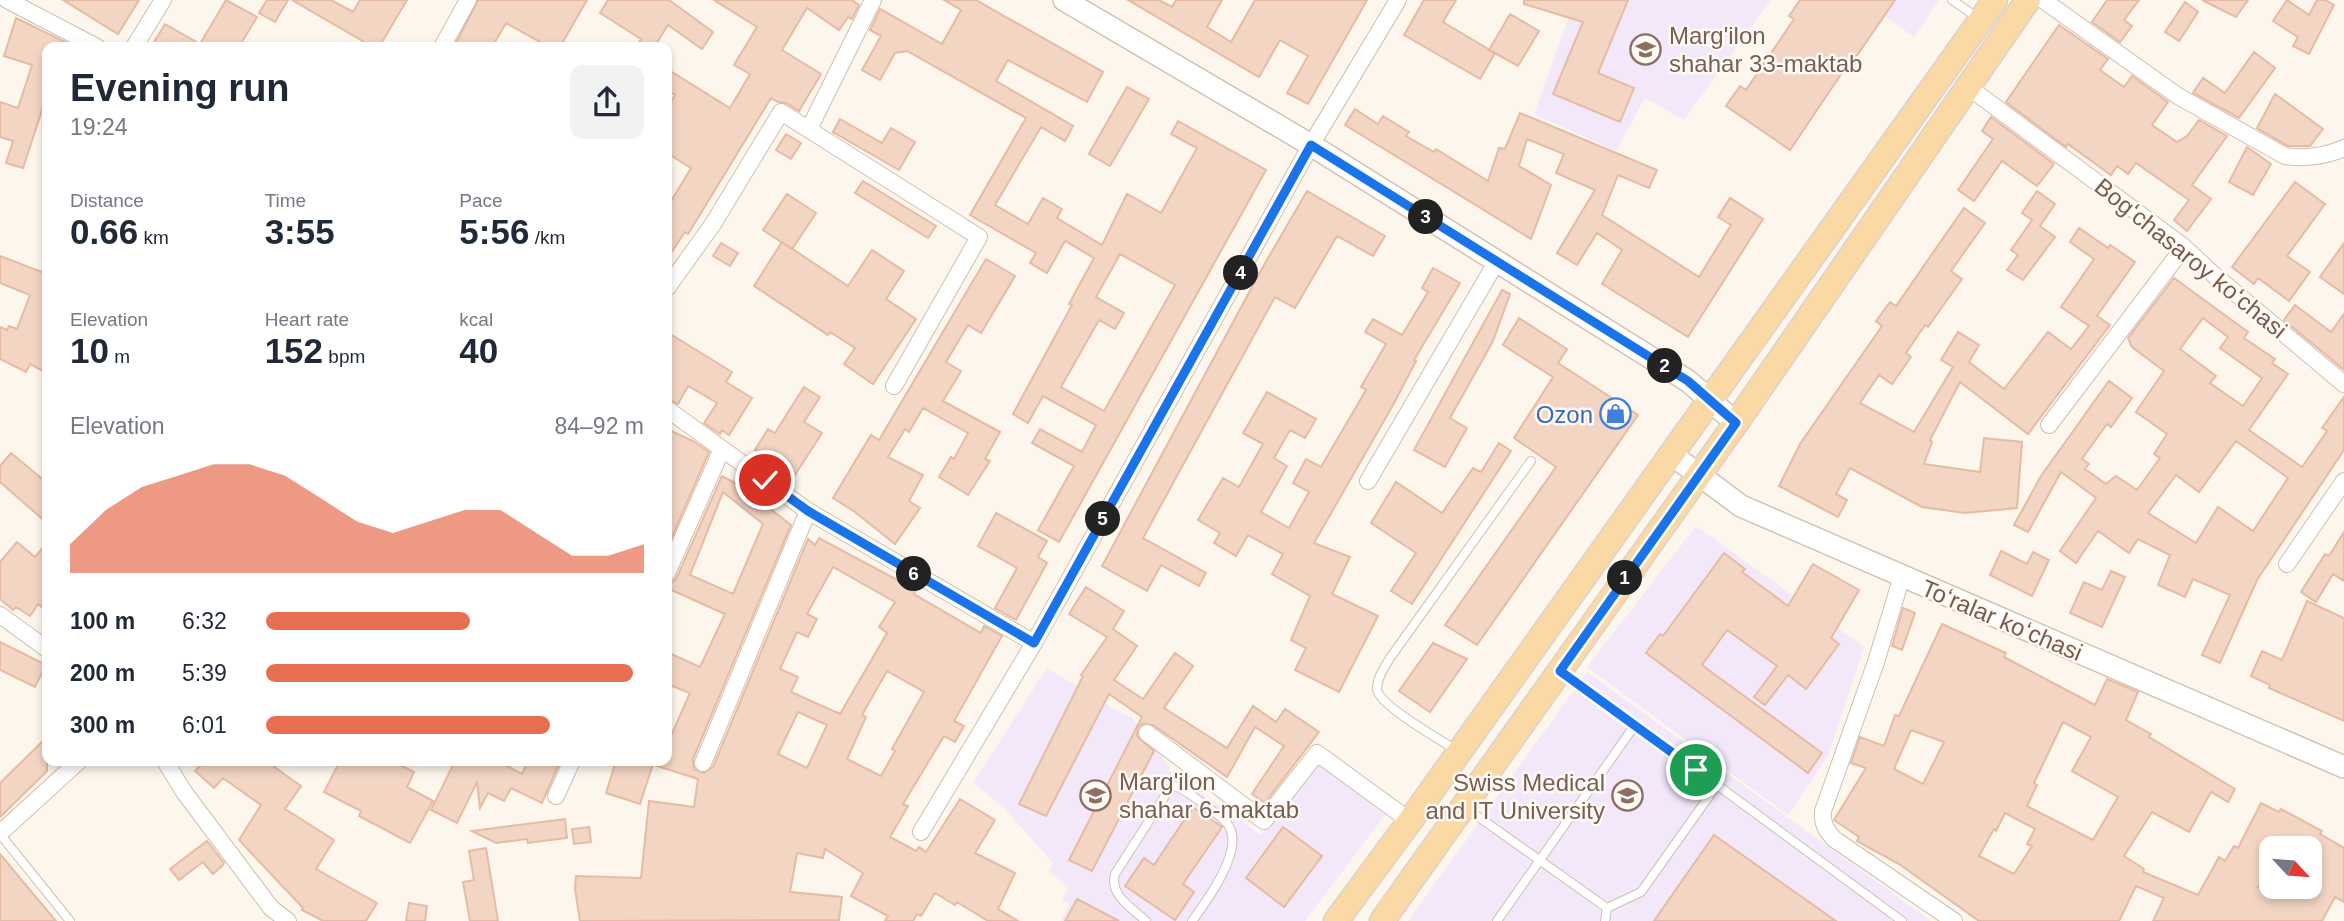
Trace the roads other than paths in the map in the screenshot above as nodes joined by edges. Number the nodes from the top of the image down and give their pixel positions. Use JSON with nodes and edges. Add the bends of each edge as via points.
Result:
{"nodes":[{"id":1,"x":7,"y":0,"type":"edge"},
{"id":2,"x":163,"y":0,"type":"edge"},
{"id":3,"x":468,"y":0,"type":"edge"},
{"id":4,"x":873,"y":0,"type":"edge"},
{"id":5,"x":1064,"y":0,"type":"edge"},
{"id":6,"x":1398,"y":0,"type":"edge"},
{"id":7,"x":1952,"y":0,"type":"edge"},
{"id":8,"x":2028,"y":0,"type":"edge"},
{"id":9,"x":2043,"y":0,"type":"edge"},
{"id":10,"x":1988,"y":10,"type":"edge"},
{"id":11,"x":87,"y":42,"type":"edge"},
{"id":12,"x":137,"y":42,"type":"edge"},
{"id":13,"x":445,"y":42,"type":"edge"},
{"id":14,"x":1967,"y":86,"type":"junction"},
{"id":15,"x":809,"y":129,"type":"junction"},
{"id":16,"x":1311,"y":145,"type":"junction"},
{"id":17,"x":2344,"y":148,"type":"edge"},
{"id":18,"x":2184,"y":247,"type":"junction"},
{"id":19,"x":1497,"y":261,"type":"junction"},
{"id":20,"x":672,"y":281,"type":"edge"},
{"id":21,"x":2344,"y":384,"type":"edge"},
{"id":22,"x":894,"y":386,"type":"dead end"},
{"id":23,"x":1709,"y":400,"type":"junction"},
{"id":24,"x":672,"y":413,"type":"edge"},
{"id":25,"x":1736,"y":423,"type":"junction"},
{"id":26,"x":2049,"y":425,"type":"dead end"},
{"id":27,"x":722,"y":449,"type":"junction"},
{"id":28,"x":1671,"y":454,"type":"junction"},
{"id":29,"x":1531,"y":461,"type":"dead end"},
{"id":30,"x":1698,"y":475,"type":"junction"},
{"id":31,"x":1368,"y":481,"type":"dead end"},
{"id":32,"x":2344,"y":481,"type":"edge"},
{"id":33,"x":808,"y":511,"type":"junction"},
{"id":34,"x":672,"y":562,"type":"edge"},
{"id":35,"x":2287,"y":564,"type":"dead end"},
{"id":36,"x":1902,"y":576,"type":"junction"},
{"id":37,"x":0,"y":615,"type":"edge"},
{"id":38,"x":1034,"y":643,"type":"junction"},
{"id":39,"x":42,"y":645,"type":"edge"},
{"id":40,"x":1560,"y":671,"type":"junction"},
{"id":41,"x":1635,"y":726,"type":"junction"},
{"id":42,"x":1146,"y":733,"type":"dead end"},
{"id":43,"x":1459,"y":752,"type":"junction"},
{"id":44,"x":703,"y":763,"type":"dead end"},
{"id":45,"x":74,"y":766,"type":"edge"},
{"id":46,"x":168,"y":766,"type":"edge"},
{"id":47,"x":570,"y":766,"type":"edge"},
{"id":48,"x":2344,"y":767,"type":"edge"},
{"id":49,"x":1717,"y":785,"type":"junction"},
{"id":50,"x":556,"y":796,"type":"dead end"},
{"id":51,"x":1464,"y":807,"type":"junction"},
{"id":52,"x":1410,"y":821,"type":"junction"},
{"id":53,"x":921,"y":832,"type":"dead end"},
{"id":54,"x":0,"y":834,"type":"edge"},
{"id":55,"x":1540,"y":860,"type":"junction"},
{"id":56,"x":1607,"y":908,"type":"junction"},
{"id":57,"x":69,"y":921,"type":"edge"},
{"id":58,"x":288,"y":921,"type":"edge"},
{"id":59,"x":1146,"y":921,"type":"edge"},
{"id":60,"x":1192,"y":921,"type":"edge"},
{"id":61,"x":1336,"y":921,"type":"edge"},
{"id":62,"x":1382,"y":921,"type":"edge"},
{"id":63,"x":1497,"y":921,"type":"edge"},
{"id":64,"x":1605,"y":921,"type":"edge"},
{"id":65,"x":1902,"y":921,"type":"edge"},
{"id":66,"x":1954,"y":921,"type":"edge"}],
"edges":[{"from":1,"to":11,"type":"street"},
{"from":2,"to":12,"type":"street"},
{"from":3,"to":13,"type":"street"},
{"from":4,"to":15,"type":"street"},
{"from":5,"to":16,"type":"street"},
{"from":6,"to":16,"type":"street"},
{"from":7,"to":10,"type":"lane"},
{"from":8,"to":14,"type":"main road"},
{"from":9,"to":17,"type":"street","via":[[2178,96],[2285,156],[2331,154]]},
{"from":10,"to":23,"type":"main road"},
{"from":14,"to":18,"type":"street","name":"Bogʻchasaroy koʻchasi"},
{"from":14,"to":25,"type":"main road"},
{"from":15,"to":20,"type":"street","via":[[781,112],[713,224]]},
{"from":15,"to":22,"type":"street","via":[[979,237]]},
{"from":16,"to":19,"type":"street"},
{"from":16,"to":38,"type":"street"},
{"from":18,"to":21,"type":"street","name":"Bogʻchasaroy koʻchasi"},
{"from":18,"to":26,"type":"street"},
{"from":19,"to":23,"type":"street","via":[[1688,381]]},
{"from":19,"to":31,"type":"street"},
{"from":23,"to":25,"type":"street"},
{"from":23,"to":28,"type":"main road"},
{"from":24,"to":27,"type":"street"},
{"from":25,"to":30,"type":"main road"},
{"from":27,"to":33,"type":"street"},
{"from":27,"to":34,"type":"street"},
{"from":28,"to":30,"type":"street","name":"Toʻralar koʻchasi"},
{"from":28,"to":43,"type":"main road"},
{"from":29,"to":43,"type":"lane","via":[[1379,676],[1377,687],[1384,702]]},
{"from":30,"to":36,"type":"street","name":"Toʻralar koʻchasi","via":[[1741,506]]},
{"from":30,"to":40,"type":"main road"},
{"from":32,"to":35,"type":"street"},
{"from":33,"to":38,"type":"street"},
{"from":33,"to":44,"type":"street"},
{"from":36,"to":48,"type":"street","name":"Toʻralar koʻchasi"},
{"from":36,"to":66,"type":"street","via":[[1877,662],[1823,811],[1824,826],[1835,839]]},
{"from":37,"to":39,"type":"street"},
{"from":38,"to":53,"type":"street"},
{"from":40,"to":41,"type":"lane"},
{"from":40,"to":51,"type":"main road"},
{"from":41,"to":49,"type":"lane"},
{"from":41,"to":55,"type":"lane"},
{"from":42,"to":52,"type":"street","via":[[1264,821],[1317,753]]},
{"from":43,"to":52,"type":"main road"},
{"from":45,"to":54,"type":"street"},
{"from":46,"to":58,"type":"street","via":[[271,908]]},
{"from":47,"to":50,"type":"street"},
{"from":49,"to":56,"type":"lane","via":[[1642,892]]},
{"from":49,"to":65,"type":"lane"},
{"from":51,"to":55,"type":"lane"},
{"from":51,"to":62,"type":"main road"},
{"from":52,"to":61,"type":"main road"},
{"from":54,"to":57,"type":"lane"},
{"from":55,"to":56,"type":"lane"},
{"from":55,"to":63,"type":"lane"},
{"from":56,"to":64,"type":"lane"},
{"from":59,"to":60,"type":"lane","via":[[1116,893],[1113,880],[1174,786],[1225,820],[1232,831],[1226,867]]}]}
